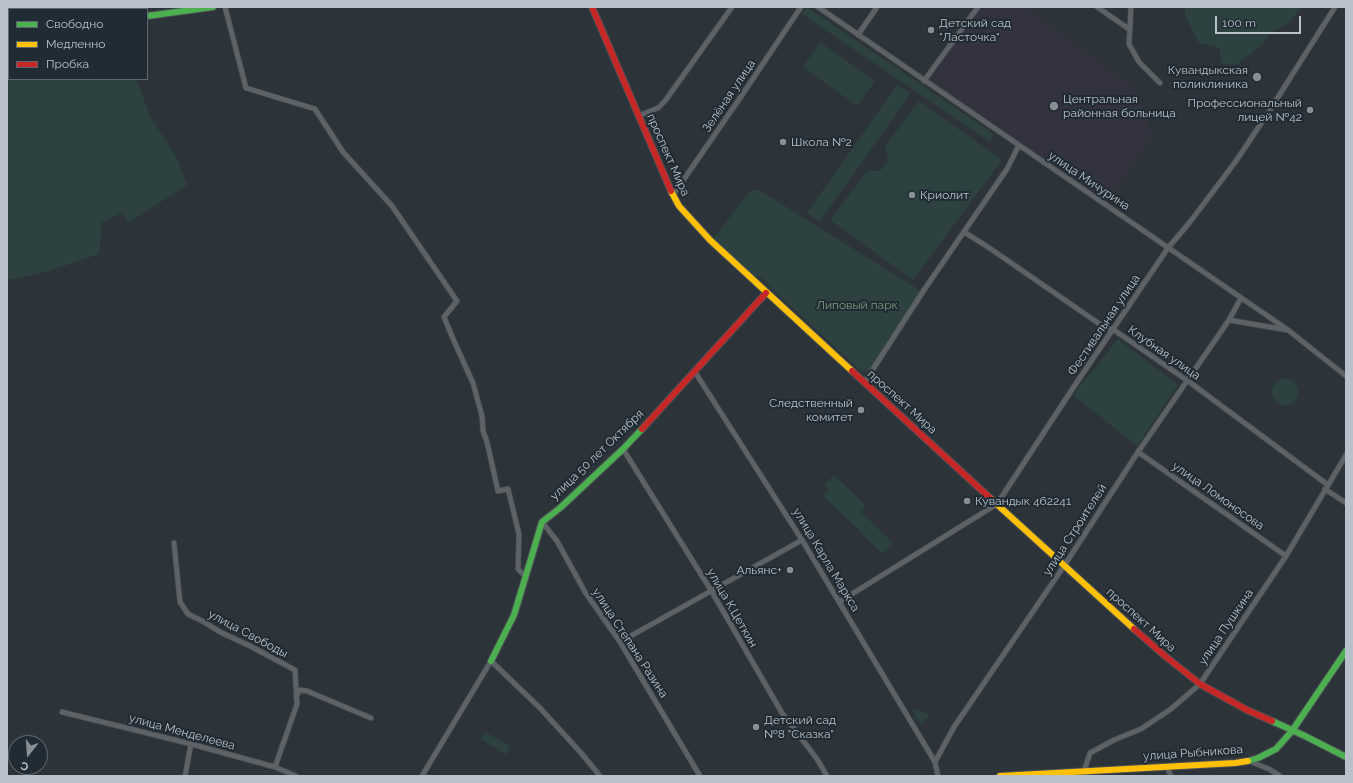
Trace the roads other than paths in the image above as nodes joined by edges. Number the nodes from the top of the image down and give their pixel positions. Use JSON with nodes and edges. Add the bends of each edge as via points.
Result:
{"nodes":[{"id":1,"x":213,"y":7,"type":"edge"},
{"id":2,"x":225,"y":7,"type":"edge"},
{"id":3,"x":592,"y":7,"type":"edge"},
{"id":4,"x":732,"y":7,"type":"edge"},
{"id":5,"x":801,"y":7,"type":"edge"},
{"id":6,"x":818,"y":7,"type":"edge"},
{"id":7,"x":877,"y":7,"type":"edge"},
{"id":8,"x":978,"y":7,"type":"edge"},
{"id":9,"x":1097,"y":7,"type":"edge"},
{"id":10,"x":1131,"y":7,"type":"edge"},
{"id":11,"x":1335,"y":7,"type":"edge"},
{"id":12,"x":148,"y":16,"type":"edge"},
{"id":13,"x":1129,"y":29,"type":"junction"},
{"id":14,"x":858,"y":34,"type":"junction"},
{"id":15,"x":924,"y":80,"type":"junction"},
{"id":16,"x":1160,"y":83,"type":"dead end"},
{"id":17,"x":638,"y":116,"type":"junction"},
{"id":18,"x":1019,"y":145,"type":"junction"},
{"id":19,"x":673,"y":195,"type":"junction"},
{"id":20,"x":964,"y":232,"type":"junction"},
{"id":21,"x":1168,"y":248,"type":"junction"},
{"id":22,"x":766,"y":293,"type":"junction"},
{"id":23,"x":1241,"y":298,"type":"junction"},
{"id":24,"x":1229,"y":320,"type":"junction"},
{"id":25,"x":1114,"y":330,"type":"junction"},
{"id":26,"x":1288,"y":330,"type":"junction"},
{"id":27,"x":695,"y":372,"type":"junction"},
{"id":28,"x":1346,"y":376,"type":"edge"},
{"id":29,"x":1188,"y":381,"type":"junction"},
{"id":30,"x":864,"y":382,"type":"junction"},
{"id":31,"x":622,"y":449,"type":"junction"},
{"id":32,"x":1138,"y":452,"type":"junction"},
{"id":33,"x":1346,"y":455,"type":"edge"},
{"id":34,"x":1327,"y":487,"type":"junction"},
{"id":35,"x":1346,"y":502,"type":"edge"},
{"id":36,"x":997,"y":504,"type":"junction"},
{"id":37,"x":542,"y":522,"type":"junction"},
{"id":38,"x":802,"y":540,"type":"junction"},
{"id":39,"x":174,"y":543,"type":"dead end"},
{"id":40,"x":1286,"y":556,"type":"junction"},
{"id":41,"x":1064,"y":566,"type":"junction"},
{"id":42,"x":525,"y":576,"type":"junction"},
{"id":43,"x":712,"y":592,"type":"junction"},
{"id":44,"x":839,"y":602,"type":"junction"},
{"id":45,"x":620,"y":642,"type":"junction"},
{"id":46,"x":1346,"y":651,"type":"edge"},
{"id":47,"x":491,"y":661,"type":"junction"},
{"id":48,"x":1200,"y":684,"type":"junction"},
{"id":49,"x":296,"y":696,"type":"junction"},
{"id":50,"x":62,"y":712,"type":"dead end"},
{"id":51,"x":371,"y":718,"type":"dead end"},
{"id":52,"x":1292,"y":731,"type":"junction"},
{"id":53,"x":191,"y":744,"type":"junction"},
{"id":54,"x":1346,"y":757,"type":"edge"},
{"id":55,"x":1249,"y":761,"type":"junction"},
{"id":56,"x":935,"y":762,"type":"junction"},
{"id":57,"x":275,"y":767,"type":"junction"},
{"id":58,"x":1167,"y":767,"type":"junction"},
{"id":59,"x":1086,"y":773,"type":"edge"},
{"id":60,"x":185,"y":776,"type":"edge"},
{"id":61,"x":296,"y":776,"type":"edge"},
{"id":62,"x":422,"y":776,"type":"edge"},
{"id":63,"x":600,"y":776,"type":"edge"},
{"id":64,"x":700,"y":776,"type":"edge"},
{"id":65,"x":827,"y":776,"type":"edge"},
{"id":66,"x":938,"y":776,"type":"edge"},
{"id":67,"x":1000,"y":776,"type":"edge"},
{"id":68,"x":1171,"y":776,"type":"edge"},
{"id":69,"x":1280,"y":776,"type":"edge"}],
"edges":[{"from":1,"to":12,"type":"main road"},
{"from":2,"to":42,"type":"street","via":[[246,88],[315,109],[343,152],[392,206],[457,301],[444,316],[473,383],[498,491],[508,490],[519,534],[518,569]]},
{"from":3,"to":17,"type":"main road","name":"проспект Мира"},
{"from":4,"to":17,"type":"street","via":[[665,101],[658,108]]},
{"from":5,"to":19,"type":"street","name":"Зелёная улица"},
{"from":6,"to":14,"type":"street","name":"улица Мичурина"},
{"from":7,"to":14,"type":"street"},
{"from":8,"to":15,"type":"street"},
{"from":9,"to":13,"type":"street"},
{"from":10,"to":13,"type":"street"},
{"from":11,"to":21,"type":"street","name":"Фестивальная улица","via":[[1236,161]]},
{"from":13,"to":16,"type":"street","via":[[1128,44],[1139,62]]},
{"from":14,"to":15,"type":"street","name":"улица Мичурина"},
{"from":15,"to":18,"type":"street","name":"улица Мичурина"},
{"from":17,"to":19,"type":"main road","name":"проспект Мира"},
{"from":18,"to":20,"type":"street","via":[[1007,169]]},
{"from":18,"to":21,"type":"street","name":"улица Мичурина"},
{"from":19,"to":22,"type":"main road","name":"проспект Мира","via":[[689,218]]},
{"from":20,"to":25,"type":"street","name":"Клубная улица","via":[[1101,325]]},
{"from":20,"to":30,"type":"street"},
{"from":21,"to":23,"type":"street","name":"улица Мичурина"},
{"from":21,"to":25,"type":"street","name":"Фестивальная улица"},
{"from":22,"to":27,"type":"main road","name":"улица 50 лет Октября"},
{"from":22,"to":30,"type":"main road","name":"проспект Мира"},
{"from":23,"to":24,"type":"street","name":"улица Строителей"},
{"from":23,"to":26,"type":"street","name":"улица Мичурина"},
{"from":24,"to":26,"type":"street"},
{"from":24,"to":29,"type":"street","name":"улица Строителей"},
{"from":25,"to":29,"type":"street","name":"Клубная улица"},
{"from":25,"to":36,"type":"street","name":"Фестивальная улица"},
{"from":26,"to":28,"type":"street","name":"улица Мичурина"},
{"from":27,"to":31,"type":"main road","name":"улица 50 лет Октября"},
{"from":27,"to":38,"type":"street","name":"улица Карла Маркса"},
{"from":29,"to":32,"type":"street","name":"улица Строителей"},
{"from":29,"to":34,"type":"street","name":"Клубная улица"},
{"from":30,"to":36,"type":"main road","name":"проспект Мира"},
{"from":31,"to":37,"type":"main road","name":"улица 50 лет Октября"},
{"from":31,"to":43,"type":"street","name":"улица К.Цеткин"},
{"from":32,"to":40,"type":"street","name":"улица Ломоносова"},
{"from":32,"to":41,"type":"street","name":"улица Строителей"},
{"from":33,"to":34,"type":"street","name":"улица Пушкина"},
{"from":34,"to":35,"type":"street","name":"Клубная улица"},
{"from":34,"to":40,"type":"street","name":"улица Пушкина"},
{"from":36,"to":41,"type":"main road","name":"проспект Мира"},
{"from":36,"to":44,"type":"street","name":"Фестивальная улица"},
{"from":37,"to":42,"type":"main road"},
{"from":37,"to":45,"type":"street","name":"улица Степана Разина","via":[[557,541],[585,592]]},
{"from":38,"to":43,"type":"street"},
{"from":38,"to":44,"type":"street","name":"улица Карла Маркса"},
{"from":39,"to":49,"type":"street","name":"улица Свободы","via":[[180,602],[188,614],[295,670]]},
{"from":40,"to":48,"type":"street","name":"улица Пушкина"},
{"from":41,"to":48,"type":"main road","name":"проспект Мира"},
{"from":41,"to":56,"type":"street","name":"улица Строителей","via":[[954,727]]},
{"from":42,"to":47,"type":"main road","via":[[514,615]]},
{"from":43,"to":45,"type":"street"},
{"from":43,"to":65,"type":"street","name":"улица К.Цеткин","via":[[782,713]]},
{"from":44,"to":56,"type":"street","name":"улица Карла Маркса"},
{"from":45,"to":64,"type":"street","name":"улица Степана Разина"},
{"from":46,"to":52,"type":"main road","name":"улица Рыбникова"},
{"from":47,"to":62,"type":"street"},
{"from":47,"to":63,"type":"street","via":[[540,708]]},
{"from":48,"to":52,"type":"main road","name":"проспект Мира"},
{"from":48,"to":59,"type":"street","name":"улица Пушкина","via":[[1171,709],[1141,729],[1114,740],[1090,754],[1085,768]]},
{"from":49,"to":51,"type":"street","via":[[300,690],[306,691]]},
{"from":49,"to":57,"type":"street","name":"улица Свободы","via":[[297,704]]},
{"from":50,"to":53,"type":"street","name":"улица Менделеева"},
{"from":52,"to":54,"type":"main road","name":"проспект Мира"},
{"from":52,"to":55,"type":"main road","name":"улица Рыбникова","via":[[1271,752]]},
{"from":53,"to":57,"type":"street","name":"улица Менделеева"},
{"from":53,"to":60,"type":"street"},
{"from":55,"to":58,"type":"main road","name":"улица Рыбникова"},
{"from":55,"to":69,"type":"street"},
{"from":56,"to":66,"type":"street"},
{"from":57,"to":61,"type":"street","name":"улица Менделеева"},
{"from":58,"to":59,"type":"main road","name":"улица Рыбникова"},
{"from":58,"to":68,"type":"street"},
{"from":59,"to":67,"type":"main road","name":"улица Рыбникова"}]}
